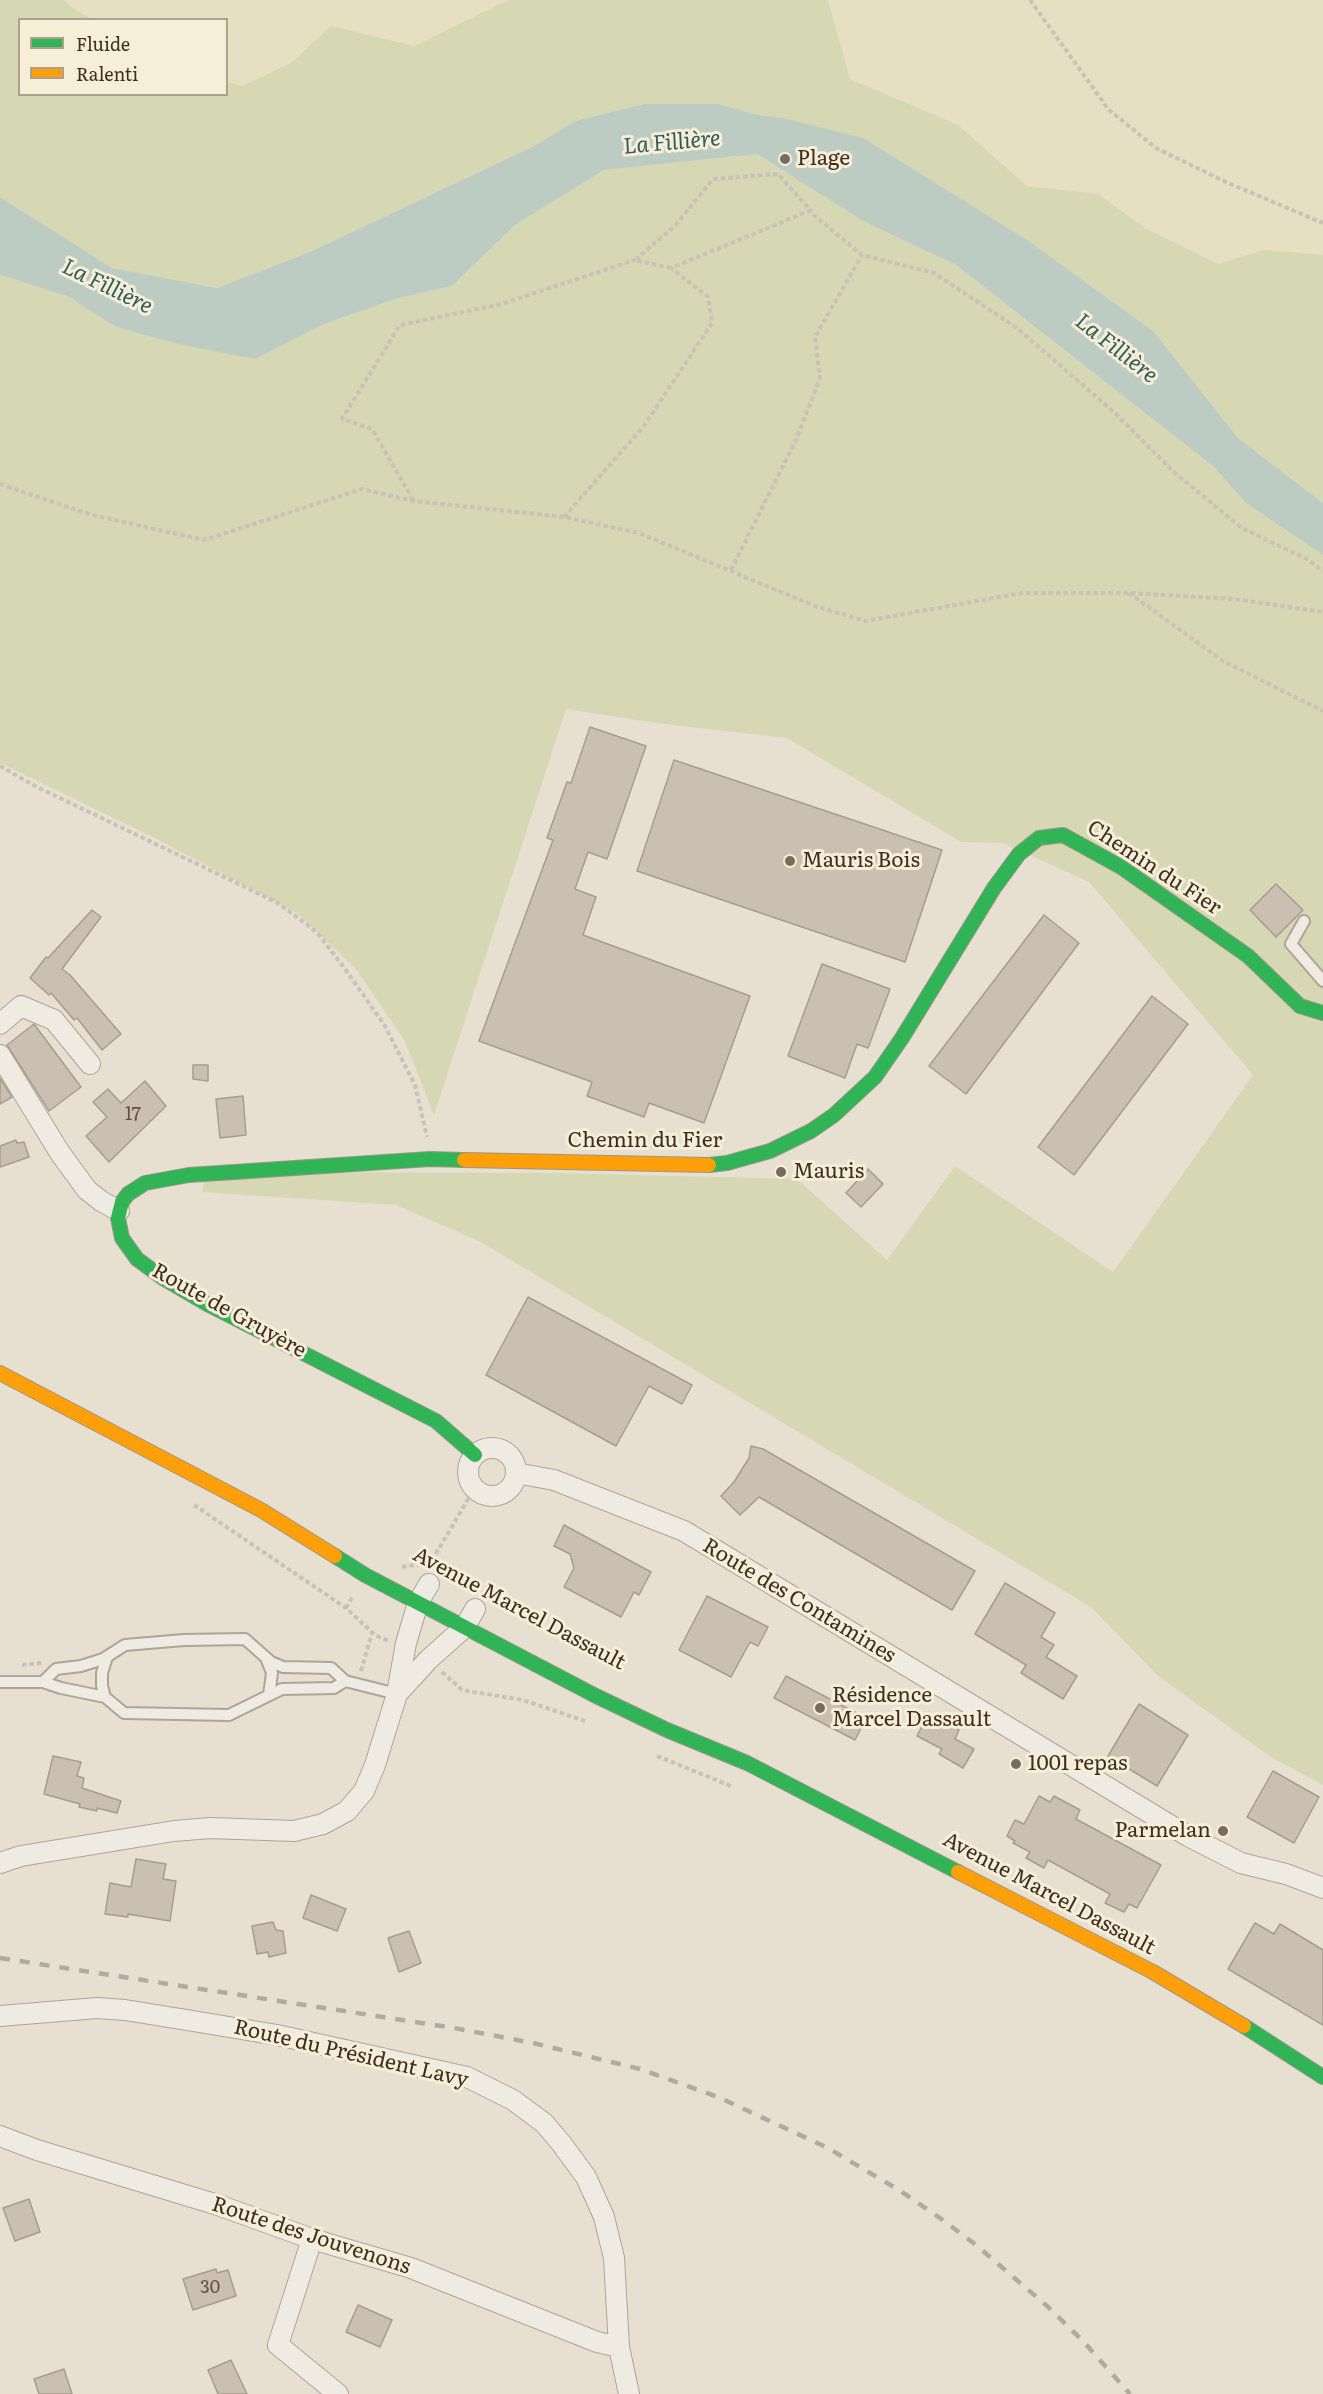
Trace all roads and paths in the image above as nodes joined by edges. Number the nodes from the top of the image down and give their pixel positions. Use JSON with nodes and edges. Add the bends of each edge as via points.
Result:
{"nodes":[{"id":1,"x":1030,"y":0,"type":"edge"},
{"id":2,"x":818,"y":219,"type":"junction"},
{"id":3,"x":1323,"y":223,"type":"edge"},
{"id":4,"x":862,"y":255,"type":"junction"},
{"id":5,"x":635,"y":260,"type":"junction"},
{"id":6,"x":671,"y":268,"type":"junction"},
{"id":7,"x":0,"y":484,"type":"edge"},
{"id":8,"x":413,"y":501,"type":"junction"},
{"id":9,"x":564,"y":517,"type":"junction"},
{"id":10,"x":731,"y":570,"type":"junction"},
{"id":11,"x":1323,"y":571,"type":"edge"},
{"id":12,"x":1129,"y":593,"type":"junction"},
{"id":13,"x":1323,"y":612,"type":"edge"},
{"id":14,"x":1323,"y":711,"type":"edge"},
{"id":15,"x":0,"y":766,"type":"edge"},
{"id":16,"x":1304,"y":921,"type":"dead end"},
{"id":17,"x":1323,"y":981,"type":"edge"},
{"id":18,"x":1323,"y":1013,"type":"edge"},
{"id":19,"x":0,"y":1024,"type":"edge"},
{"id":20,"x":0,"y":1055,"type":"edge"},
{"id":21,"x":90,"y":1064,"type":"dead end"},
{"id":22,"x":430,"y":1159,"type":"junction"},
{"id":23,"x":119,"y":1211,"type":"junction"},
{"id":24,"x":0,"y":1374,"type":"edge"},
{"id":25,"x":475,"y":1455,"type":"junction"},
{"id":26,"x":516,"y":1473,"type":"junction"},
{"id":27,"x":474,"y":1489,"type":"junction"},
{"id":28,"x":261,"y":1510,"type":"junction"},
{"id":29,"x":334,"y":1539,"type":"dead end"},
{"id":30,"x":397,"y":1567,"type":"joint"},
{"id":31,"x":434,"y":1587,"type":"joint"},
{"id":32,"x":418,"y":1603,"type":"junction"},
{"id":33,"x":475,"y":1609,"type":"dead end"},
{"id":34,"x":465,"y":1627,"type":"junction"},
{"id":35,"x":372,"y":1633,"type":"dead end"},
{"id":36,"x":106,"y":1657,"type":"junction"},
{"id":37,"x":265,"y":1657,"type":"junction"},
{"id":38,"x":429,"y":1659,"type":"junction"},
{"id":39,"x":44,"y":1663,"type":"dead end"},
{"id":40,"x":11,"y":1666,"type":"dead end"},
{"id":41,"x":345,"y":1681,"type":"junction"},
{"id":42,"x":0,"y":1682,"type":"edge"},
{"id":43,"x":42,"y":1682,"type":"junction"},
{"id":44,"x":357,"y":1683,"type":"junction"},
{"id":45,"x":397,"y":1694,"type":"junction"},
{"id":46,"x":268,"y":1695,"type":"junction"},
{"id":47,"x":105,"y":1697,"type":"junction"},
{"id":48,"x":673,"y":1716,"type":"dead end"},
{"id":49,"x":593,"y":1725,"type":"dead end"},
{"id":50,"x":651,"y":1753,"type":"dead end"},
{"id":51,"x":747,"y":1763,"type":"junction"},
{"id":52,"x":736,"y":1788,"type":"dead end"},
{"id":53,"x":0,"y":1863,"type":"edge"},
{"id":54,"x":1323,"y":1888,"type":"edge"},
{"id":55,"x":0,"y":2016,"type":"edge"},
{"id":56,"x":1323,"y":2077,"type":"edge"},
{"id":57,"x":0,"y":2136,"type":"edge"},
{"id":58,"x":312,"y":2239,"type":"junction"},
{"id":59,"x":619,"y":2347,"type":"junction"},
{"id":60,"x":338,"y":2394,"type":"edge"},
{"id":61,"x":629,"y":2394,"type":"edge"}],
"edges":[{"from":1,"to":3,"type":"path","via":[[1109,110],[1156,148]]},
{"from":2,"to":4,"type":"path"},
{"from":2,"to":5,"type":"path","via":[[778,174],[713,179],[675,226]]},
{"from":2,"to":6,"type":"path","via":[[809,212]]},
{"from":4,"to":10,"type":"path","via":[[815,337],[820,378],[796,440]]},
{"from":4,"to":11,"type":"path","via":[[934,273],[1017,328],[1116,414],[1175,473],[1242,528],[1306,558]]},
{"from":5,"to":6,"type":"path"},
{"from":5,"to":8,"type":"path","via":[[498,305],[400,325],[342,419],[372,429]]},
{"from":6,"to":9,"type":"path","via":[[708,297],[712,323],[644,426]]},
{"from":7,"to":8,"type":"path","via":[[92,515],[204,540],[362,489]]},
{"from":8,"to":9,"type":"path"},
{"from":9,"to":10,"type":"path","via":[[639,533]]},
{"from":10,"to":12,"type":"path","via":[[815,606],[865,621],[1022,593]]},
{"from":12,"to":13,"type":"path","via":[[1234,599]]},
{"from":12,"to":14,"type":"path","via":[[1223,661]]},
{"from":15,"to":22,"type":"path","via":[[276,902],[319,935],[385,1026],[404,1061],[426,1125]]},
{"from":16,"to":17,"type":"lane","via":[[1291,944]]},
{"from":18,"to":22,"type":"street","name":"Chemin du Fier","via":[[1300,1006],[1248,956],[1121,867],[1063,836],[1039,838],[1019,854],[994,888],[875,1077],[834,1115],[791,1142],[749,1158],[695,1166]]},
{"from":19,"to":21,"type":"street","via":[[21,1006],[54,1020]]},
{"from":20,"to":23,"type":"street","via":[[87,1190]]},
{"from":22,"to":23,"type":"street","name":"Chemin du Fier","via":[[170,1178],[137,1187]]},
{"from":23,"to":25,"type":"street","name":"Route de Gruyère","via":[[119,1228],[128,1248],[163,1278],[436,1420]]},
{"from":24,"to":28,"type":"street","name":"Avenue Marcel Dassault"},
{"from":25,"to":26,"type":"street","via":[[490,1448],[501,1450],[511,1457]]},
{"from":25,"to":27,"type":"street","via":[[468,1473]]},
{"from":26,"to":27,"type":"street","via":[[510,1489],[501,1495],[489,1497]]},
{"from":26,"to":54,"type":"street","name":"Route des Contamines","via":[[554,1480],[684,1531],[1188,1836],[1241,1863]]},
{"from":27,"to":30,"type":"path","via":[[434,1557],[421,1564]]},
{"from":28,"to":29,"type":"street","name":"Avenue Marcel Dassault"},
{"from":28,"to":32,"type":"street","name":"Avenue Marcel Dassault"},
{"from":30,"to":31,"type":"street","name":"Avenue Marcel Dassault"},
{"from":31,"to":32,"type":"street"},
{"from":32,"to":34,"type":"street","name":"Avenue Marcel Dassault"},
{"from":32,"to":45,"type":"street"},
{"from":33,"to":34,"type":"street"},
{"from":34,"to":38,"type":"street"},
{"from":34,"to":51,"type":"street","name":"Avenue Marcel Dassault","via":[[606,1701]]},
{"from":35,"to":44,"type":"path"},
{"from":36,"to":37,"type":"lane","via":[[125,1645],[245,1639]]},
{"from":36,"to":43,"type":"lane","via":[[56,1669]]},
{"from":36,"to":47,"type":"lane","via":[[102,1673]]},
{"from":37,"to":41,"type":"lane","via":[[283,1667],[331,1668]]},
{"from":37,"to":46,"type":"lane","via":[[272,1673]]},
{"from":38,"to":45,"type":"street"},
{"from":38,"to":49,"type":"path","via":[[462,1690],[523,1700]]},
{"from":39,"to":40,"type":"path"},
{"from":41,"to":44,"type":"lane"},
{"from":41,"to":46,"type":"lane","via":[[334,1688],[282,1689]]},
{"from":42,"to":43,"type":"lane"},
{"from":43,"to":47,"type":"lane"},
{"from":44,"to":45,"type":"lane"},
{"from":45,"to":53,"type":"street","via":[[364,1791],[347,1810],[323,1824],[294,1831],[174,1831],[21,1856]]},
{"from":46,"to":47,"type":"lane","via":[[229,1715],[123,1713]]},
{"from":48,"to":51,"type":"street","name":"Avenue Marcel Dassault"},
{"from":50,"to":52,"type":"path"},
{"from":51,"to":56,"type":"street","name":"Avenue Marcel Dassault","via":[[1153,1972]]},
{"from":55,"to":59,"type":"street","name":"Route du Président Lavy","via":[[97,2008],[199,2022],[467,2077],[513,2100],[544,2123],[561,2143],[586,2178],[604,2217],[614,2258]]},
{"from":57,"to":58,"type":"street","name":"Route des Jouvenons"},
{"from":58,"to":59,"type":"street","name":"Route des Jouvenons","via":[[411,2268],[597,2342]]},
{"from":58,"to":60,"type":"street","via":[[278,2345]]},
{"from":59,"to":61,"type":"street","name":"Route du Président Lavy"}]}
